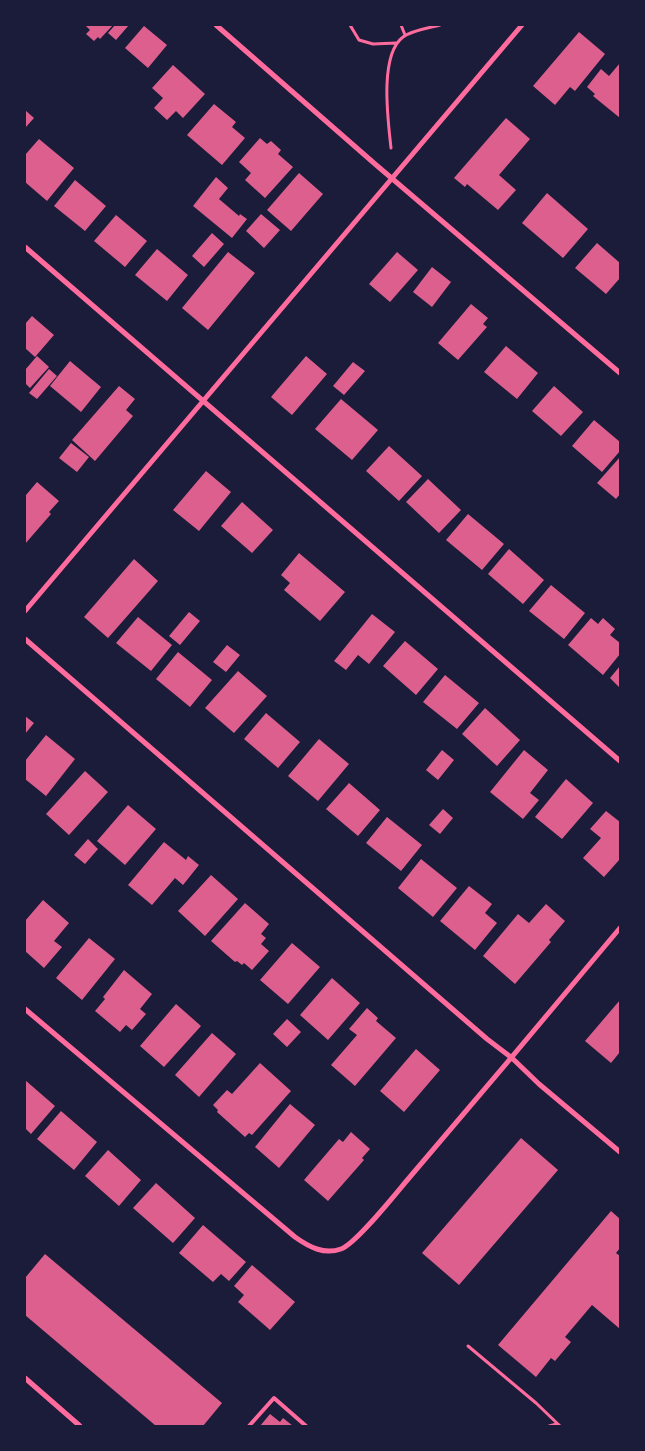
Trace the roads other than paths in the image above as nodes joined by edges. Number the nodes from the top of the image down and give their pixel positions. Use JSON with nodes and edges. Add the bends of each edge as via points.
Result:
{"nodes":[{"id":1,"x":216,"y":25,"type":"edge"},
{"id":2,"x":522,"y":25,"type":"edge"},
{"id":3,"x":393,"y":179,"type":"junction"},
{"id":4,"x":25,"y":248,"type":"edge"},
{"id":5,"x":620,"y":373,"type":"edge"},
{"id":6,"x":203,"y":400,"type":"junction"},
{"id":7,"x":25,"y":612,"type":"edge"},
{"id":8,"x":25,"y":639,"type":"edge"},
{"id":9,"x":620,"y":761,"type":"edge"},
{"id":10,"x":620,"y":928,"type":"edge"},
{"id":11,"x":25,"y":1010,"type":"edge"},
{"id":12,"x":512,"y":1058,"type":"junction"},
{"id":13,"x":620,"y":1152,"type":"edge"},
{"id":14,"x":25,"y":1378,"type":"edge"},
{"id":15,"x":80,"y":1426,"type":"edge"},
{"id":16,"x":249,"y":1426,"type":"edge"},
{"id":17,"x":306,"y":1426,"type":"edge"}],
"edges":[{"from":1,"to":3,"type":"street"},
{"from":2,"to":3,"type":"street"},
{"from":3,"to":5,"type":"street"},
{"from":3,"to":6,"type":"street"},
{"from":4,"to":6,"type":"street"},
{"from":6,"to":7,"type":"street"},
{"from":6,"to":9,"type":"street"},
{"from":8,"to":12,"type":"street"},
{"from":10,"to":12,"type":"street"},
{"from":11,"to":12,"type":"street","via":[[309,1247],[324,1250],[341,1249],[352,1242]]},
{"from":12,"to":13,"type":"street"},
{"from":14,"to":15,"type":"street"},
{"from":16,"to":17,"type":"lane","via":[[274,1398]]}]}
